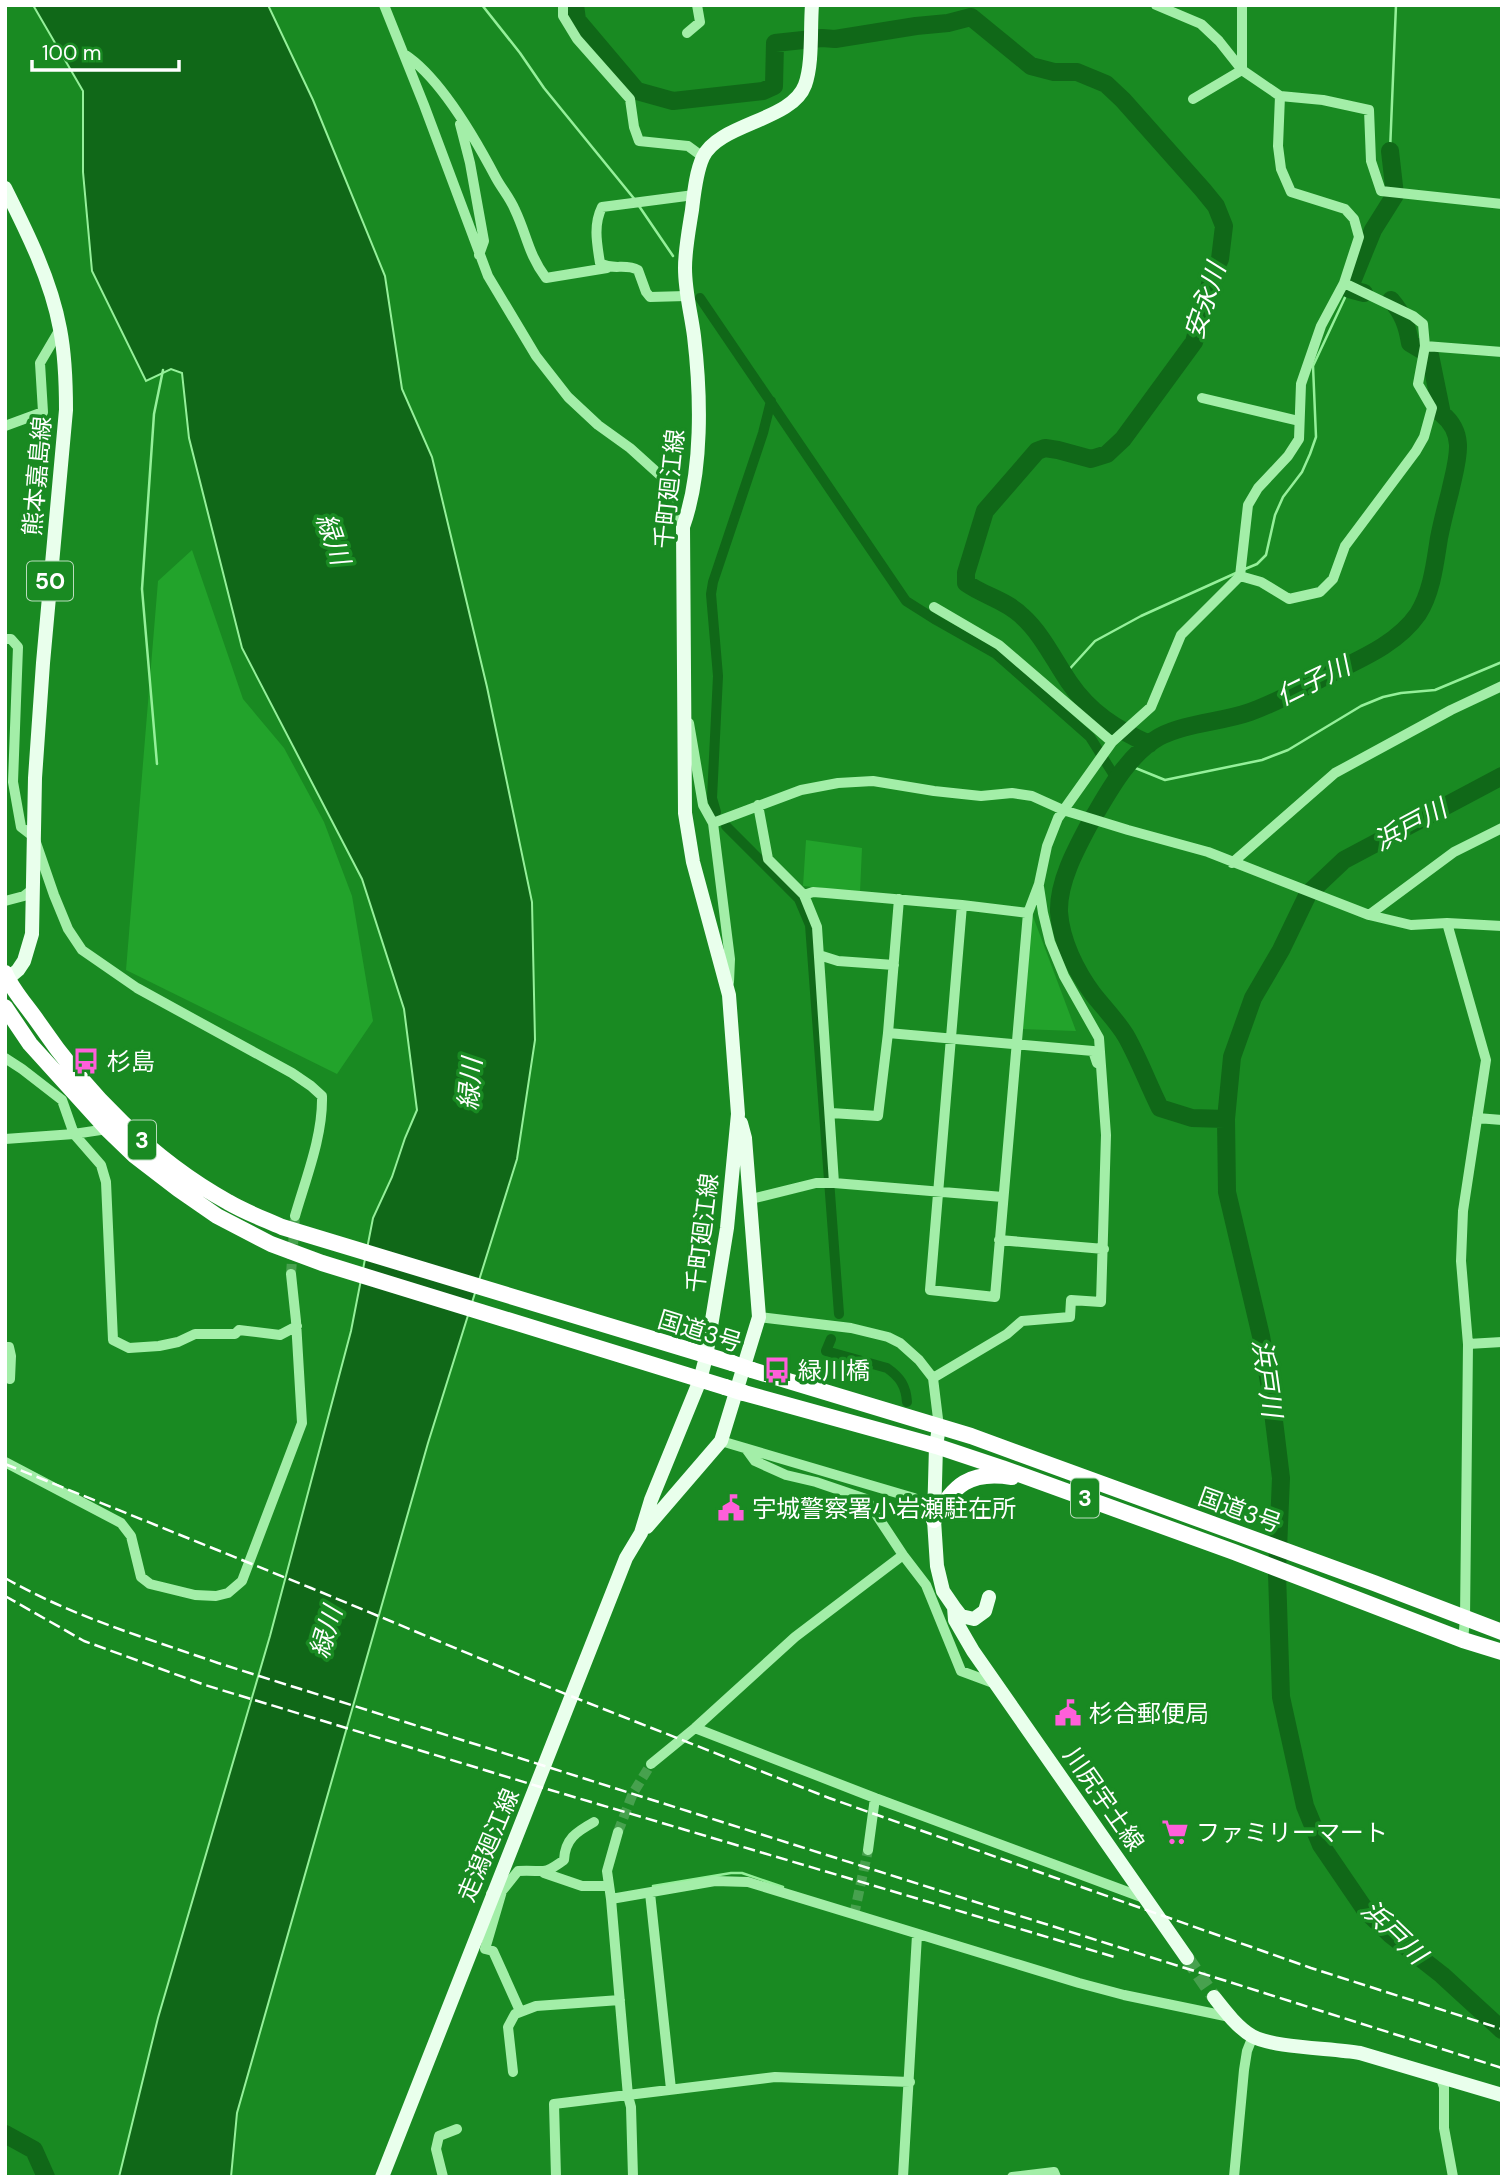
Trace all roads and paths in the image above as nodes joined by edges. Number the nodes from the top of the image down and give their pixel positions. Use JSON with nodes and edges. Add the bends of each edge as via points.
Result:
{"nodes":[{"id":1,"x":384,"y":5,"type":"edge"},
{"id":2,"x":562,"y":5,"type":"edge"},
{"id":3,"x":697,"y":5,"type":"edge"},
{"id":4,"x":812,"y":5,"type":"edge"},
{"id":5,"x":1156,"y":5,"type":"edge"},
{"id":6,"x":1242,"y":5,"type":"edge"},
{"id":7,"x":687,"y":33,"type":"dead end"},
{"id":8,"x":403,"y":54,"type":"junction"},
{"id":9,"x":1242,"y":70,"type":"junction"},
{"id":10,"x":1280,"y":96,"type":"junction"},
{"id":11,"x":1193,"y":99,"type":"dead end"},
{"id":12,"x":457,"y":111,"type":"junction"},
{"id":13,"x":703,"y":157,"type":"junction"},
{"id":14,"x":5,"y":188,"type":"edge"},
{"id":15,"x":694,"y":194,"type":"junction"},
{"id":16,"x":1502,"y":204,"type":"edge"},
{"id":17,"x":479,"y":256,"type":"junction"},
{"id":18,"x":607,"y":268,"type":"junction"},
{"id":19,"x":1344,"y":283,"type":"junction"},
{"id":20,"x":686,"y":296,"type":"junction"},
{"id":21,"x":60,"y":329,"type":"junction"},
{"id":22,"x":1425,"y":346,"type":"junction"},
{"id":23,"x":1502,"y":352,"type":"edge"},
{"id":24,"x":1202,"y":397,"type":"dead end"},
{"id":25,"x":1299,"y":421,"type":"junction"},
{"id":26,"x":5,"y":426,"type":"edge"},
{"id":27,"x":683,"y":527,"type":"junction"},
{"id":28,"x":1240,"y":576,"type":"junction"},
{"id":29,"x":934,"y":607,"type":"dead end"},
{"id":30,"x":5,"y":639,"type":"edge"},
{"id":31,"x":1502,"y":686,"type":"edge"},
{"id":32,"x":684,"y":702,"type":"junction"},
{"id":33,"x":1112,"y":743,"type":"junction"},
{"id":34,"x":758,"y":805,"type":"junction"},
{"id":35,"x":1063,"y":810,"type":"junction"},
{"id":36,"x":713,"y":824,"type":"junction"},
{"id":37,"x":1502,"y":828,"type":"edge"},
{"id":38,"x":34,"y":837,"type":"junction"},
{"id":39,"x":1232,"y":863,"type":"junction"},
{"id":40,"x":1039,"y":884,"type":"junction"},
{"id":41,"x":33,"y":889,"type":"junction"},
{"id":42,"x":804,"y":895,"type":"junction"},
{"id":43,"x":899,"y":899,"type":"junction"},
{"id":44,"x":5,"y":901,"type":"edge"},
{"id":45,"x":962,"y":905,"type":"junction"},
{"id":46,"x":1028,"y":913,"type":"junction"},
{"id":47,"x":1369,"y":915,"type":"junction"},
{"id":48,"x":1447,"y":923,"type":"junction"},
{"id":49,"x":1502,"y":926,"type":"edge"},
{"id":50,"x":819,"y":955,"type":"junction"},
{"id":51,"x":894,"y":965,"type":"junction"},
{"id":52,"x":6,"y":977,"type":"edge"},
{"id":53,"x":729,"y":995,"type":"junction"},
{"id":54,"x":5,"y":1007,"type":"edge"},
{"id":55,"x":888,"y":1033,"type":"junction"},
{"id":56,"x":950,"y":1039,"type":"junction"},
{"id":57,"x":1017,"y":1045,"type":"junction"},
{"id":58,"x":5,"y":1058,"type":"edge"},
{"id":59,"x":1101,"y":1071,"type":"junction"},
{"id":60,"x":831,"y":1113,"type":"junction"},
{"id":61,"x":738,"y":1114,"type":"junction"},
{"id":62,"x":1477,"y":1118,"type":"junction"},
{"id":63,"x":1502,"y":1120,"type":"edge"},
{"id":64,"x":107,"y":1129,"type":"junction"},
{"id":65,"x":74,"y":1134,"type":"junction"},
{"id":66,"x":5,"y":1139,"type":"edge"},
{"id":67,"x":834,"y":1183,"type":"junction"},
{"id":68,"x":938,"y":1192,"type":"junction"},
{"id":69,"x":1003,"y":1198,"type":"junction"},
{"id":70,"x":751,"y":1199,"type":"junction"},
{"id":71,"x":295,"y":1216,"type":"tunnel mouth"},
{"id":72,"x":999,"y":1240,"type":"junction"},
{"id":73,"x":1104,"y":1250,"type":"junction"},
{"id":74,"x":291,"y":1274,"type":"tunnel mouth"},
{"id":75,"x":759,"y":1317,"type":"junction"},
{"id":76,"x":296,"y":1326,"type":"junction"},
{"id":77,"x":1502,"y":1342,"type":"edge"},
{"id":78,"x":1468,"y":1344,"type":"junction"},
{"id":79,"x":5,"y":1347,"type":"edge"},
{"id":80,"x":701,"y":1355,"type":"junction"},
{"id":81,"x":693,"y":1378,"type":"junction"},
{"id":82,"x":933,"y":1378,"type":"junction"},
{"id":83,"x":10,"y":1379,"type":"dead end"},
{"id":84,"x":939,"y":1427,"type":"junction"},
{"id":85,"x":721,"y":1441,"type":"junction"},
{"id":86,"x":936,"y":1446,"type":"junction"},
{"id":87,"x":747,"y":1450,"type":"junction"},
{"id":88,"x":5,"y":1462,"type":"edge"},
{"id":89,"x":1039,"y":1482,"type":"junction"},
{"id":90,"x":934,"y":1520,"type":"junction"},
{"id":91,"x":641,"y":1533,"type":"junction"},
{"id":92,"x":903,"y":1555,"type":"junction"},
{"id":93,"x":989,"y":1597,"type":"dead end"},
{"id":94,"x":954,"y":1607,"type":"junction"},
{"id":95,"x":1465,"y":1619,"type":"junction"},
{"id":96,"x":1502,"y":1632,"type":"edge"},
{"id":97,"x":1463,"y":1640,"type":"junction"},
{"id":98,"x":1502,"y":1652,"type":"edge"},
{"id":99,"x":996,"y":1684,"type":"junction"},
{"id":100,"x":695,"y":1728,"type":"junction"},
{"id":101,"x":651,"y":1764,"type":"tunnel mouth"},
{"id":102,"x":874,"y":1798,"type":"junction"},
{"id":103,"x":594,"y":1822,"type":"dead end"},
{"id":104,"x":618,"y":1832,"type":"tunnel mouth"},
{"id":105,"x":869,"y":1850,"type":"tunnel mouth"},
{"id":106,"x":544,"y":1873,"type":"junction"},
{"id":107,"x":609,"y":1886,"type":"junction"},
{"id":108,"x":496,"y":1893,"type":"junction"},
{"id":109,"x":650,"y":1893,"type":"junction"},
{"id":110,"x":1146,"y":1898,"type":"junction"},
{"id":111,"x":611,"y":1899,"type":"junction"},
{"id":112,"x":917,"y":1935,"type":"junction"},
{"id":113,"x":1187,"y":1958,"type":"tunnel mouth"},
{"id":114,"x":1214,"y":1997,"type":"tunnel mouth"},
{"id":115,"x":620,"y":2000,"type":"junction"},
{"id":116,"x":520,"y":2011,"type":"junction"},
{"id":117,"x":1230,"y":2017,"type":"junction"},
{"id":118,"x":1253,"y":2036,"type":"junction"},
{"id":119,"x":513,"y":2072,"type":"dead end"},
{"id":120,"x":1446,"y":2078,"type":"junction"},
{"id":121,"x":910,"y":2082,"type":"junction"},
{"id":122,"x":671,"y":2089,"type":"junction"},
{"id":123,"x":1502,"y":2095,"type":"edge"},
{"id":124,"x":628,"y":2096,"type":"junction"},
{"id":125,"x":457,"y":2129,"type":"dead end"},
{"id":126,"x":387,"y":2160,"type":"junction"},
{"id":127,"x":382,"y":2177,"type":"edge"},
{"id":128,"x":387,"y":2177,"type":"edge"},
{"id":129,"x":443,"y":2177,"type":"edge"},
{"id":130,"x":556,"y":2177,"type":"edge"},
{"id":131,"x":633,"y":2177,"type":"edge"},
{"id":132,"x":903,"y":2177,"type":"edge"},
{"id":133,"x":1012,"y":2177,"type":"edge"},
{"id":134,"x":1056,"y":2177,"type":"edge"},
{"id":135,"x":1234,"y":2177,"type":"edge"},
{"id":136,"x":1453,"y":2177,"type":"edge"}],
"edges":[{"from":1,"to":8,"type":"street"},
{"from":2,"to":13,"type":"street","via":[[563,16],[577,39],[630,99],[639,141],[688,146]]},
{"from":3,"to":7,"type":"street","via":[[700,22]]},
{"from":4,"to":13,"type":"main road","via":[[810,57],[805,85],[796,99],[726,136]]},
{"from":5,"to":9,"type":"street","via":[[1201,24]]},
{"from":6,"to":9,"type":"street"},
{"from":8,"to":12,"type":"street","via":[[419,64]]},
{"from":8,"to":17,"type":"street"},
{"from":9,"to":10,"type":"street"},
{"from":9,"to":11,"type":"street"},
{"from":10,"to":16,"type":"street","via":[[1369,110],[1371,162],[1381,191]]},
{"from":10,"to":19,"type":"street","via":[[1278,146],[1281,169],[1292,192],[1345,209],[1354,219],[1359,237]]},
{"from":12,"to":17,"type":"street","via":[[484,241]]},
{"from":12,"to":18,"type":"street","via":[[509,197],[529,250],[546,278]]},
{"from":13,"to":15,"type":"main road","name":"千町廻江線"},
{"from":14,"to":21,"type":"main road","name":"熊本嘉島線","number":"50","via":[[43,272]]},
{"from":15,"to":18,"type":"street","via":[[602,207],[596,240],[600,263]]},
{"from":15,"to":20,"type":"main road","name":"千町廻江線"},
{"from":17,"to":27,"type":"street","via":[[536,356],[568,397],[660,476]]},
{"from":18,"to":20,"type":"street","via":[[632,266],[638,270],[650,297]]},
{"from":19,"to":22,"type":"street","via":[[1413,316],[1423,324]]},
{"from":19,"to":25,"type":"street","via":[[1321,326],[1301,384]]},
{"from":20,"to":27,"type":"main road","name":"千町廻江線","via":[[694,333],[699,408],[696,461]]},
{"from":21,"to":26,"type":"street","via":[[40,363],[43,412]]},
{"from":21,"to":38,"type":"main road","name":"熊本嘉島線","number":"50","via":[[66,410],[43,663]]},
{"from":22,"to":23,"type":"street"},
{"from":22,"to":28,"type":"street","via":[[1418,384],[1432,408],[1424,437],[1345,546],[1333,579],[1320,592],[1289,599]]},
{"from":24,"to":25,"type":"street"},
{"from":25,"to":28,"type":"street","via":[[1299,439],[1248,505]]},
{"from":27,"to":32,"type":"main road","name":"千町廻江線"},
{"from":28,"to":33,"type":"street","via":[[1181,635],[1151,707]]},
{"from":29,"to":33,"type":"street","via":[[999,645]]},
{"from":30,"to":38,"type":"street","via":[[18,647],[13,782],[21,827]]},
{"from":31,"to":39,"type":"street","via":[[1335,773]]},
{"from":32,"to":36,"type":"street","via":[[703,805]]},
{"from":32,"to":53,"type":"main road","name":"千町廻江線","via":[[685,813]]},
{"from":33,"to":35,"type":"street"},
{"from":34,"to":35,"type":"street","via":[[838,782],[873,781],[981,796],[1032,796]]},
{"from":34,"to":36,"type":"street"},
{"from":34,"to":42,"type":"street","via":[[768,859]]},
{"from":35,"to":39,"type":"street"},
{"from":35,"to":40,"type":"street","via":[[1047,846]]},
{"from":36,"to":53,"type":"street","via":[[730,959]]},
{"from":37,"to":47,"type":"street","via":[[1454,852]]},
{"from":38,"to":41,"type":"main road","name":"熊本嘉島線","number":"50"},
{"from":38,"to":71,"type":"street","via":[[68,929],[82,950],[136,988],[292,1073],[321,1096],[313,1151]]},
{"from":39,"to":47,"type":"street"},
{"from":40,"to":46,"type":"street"},
{"from":40,"to":59,"type":"street","via":[[1050,942],[1099,1038]]},
{"from":41,"to":44,"type":"street"},
{"from":41,"to":52,"type":"main road","name":"熊本嘉島線","number":"50","via":[[32,934],[24,961]]},
{"from":42,"to":43,"type":"street"},
{"from":42,"to":50,"type":"street","via":[[817,927]]},
{"from":43,"to":45,"type":"street"},
{"from":43,"to":51,"type":"street"},
{"from":45,"to":46,"type":"street"},
{"from":45,"to":56,"type":"street"},
{"from":46,"to":57,"type":"street"},
{"from":47,"to":48,"type":"street","via":[[1411,925]]},
{"from":48,"to":49,"type":"street"},
{"from":48,"to":62,"type":"street","via":[[1486,1060]]},
{"from":50,"to":51,"type":"street"},
{"from":50,"to":60,"type":"street"},
{"from":51,"to":55,"type":"street"},
{"from":52,"to":80,"type":"highway","name":"国道3号","number":"3","via":[[47,1036],[112,1112],[151,1149],[228,1202],[282,1227]]},
{"from":53,"to":61,"type":"main road","name":"千町廻江線"},
{"from":54,"to":64,"type":"highway","name":"国道3号","number":"3","via":[[30,1044]]},
{"from":55,"to":56,"type":"street"},
{"from":55,"to":60,"type":"street","via":[[878,1116]]},
{"from":56,"to":57,"type":"street"},
{"from":56,"to":68,"type":"street"},
{"from":57,"to":59,"type":"street","via":[[1093,1051]]},
{"from":57,"to":69,"type":"street"},
{"from":58,"to":65,"type":"street","via":[[62,1100]]},
{"from":59,"to":73,"type":"street","via":[[1106,1135]]},
{"from":60,"to":67,"type":"street"},
{"from":61,"to":70,"type":"main road","name":"千町廻江線"},
{"from":61,"to":80,"type":"main road","name":"千町廻江線","via":[[727,1228]]},
{"from":62,"to":63,"type":"street"},
{"from":62,"to":78,"type":"street","via":[[1462,1211]]},
{"from":64,"to":65,"type":"street"},
{"from":64,"to":81,"type":"highway","name":"国道3号","number":"3","via":[[217,1216],[271,1244]]},
{"from":65,"to":66,"type":"street"},
{"from":65,"to":76,"type":"street","via":[[102,1165],[106,1182],[113,1340],[129,1348],[159,1346],[195,1334],[235,1334],[239,1330],[280,1335]]},
{"from":67,"to":68,"type":"street"},
{"from":67,"to":70,"type":"street"},
{"from":68,"to":69,"type":"street"},
{"from":68,"to":72,"type":"street","via":[[930,1290],[995,1297]]},
{"from":69,"to":72,"type":"street"},
{"from":70,"to":75,"type":"main road","name":"千町廻江線"},
{"from":72,"to":73,"type":"street"},
{"from":73,"to":82,"type":"street","via":[[1101,1303],[1072,1300],[1070,1317],[1022,1321]]},
{"from":74,"to":76,"type":"street"},
{"from":75,"to":82,"type":"street","via":[[851,1328],[888,1338],[900,1343]]},
{"from":75,"to":85,"type":"main road","name":"走潟廻江線"},
{"from":76,"to":88,"type":"street","via":[[302,1423],[242,1581],[228,1593],[195,1595],[150,1584],[141,1577],[131,1536],[121,1523]]},
{"from":77,"to":78,"type":"street"},
{"from":78,"to":95,"type":"street"},
{"from":79,"to":83,"type":"street","via":[[11,1356]]},
{"from":80,"to":81,"type":"main road","name":"走潟廻江線"},
{"from":80,"to":84,"type":"highway","name":"国道3号","number":"3","bridge":true},
{"from":81,"to":86,"type":"highway","name":"国道3号","number":"3","bridge":true},
{"from":81,"to":91,"type":"main road","name":"走潟廻江線"},
{"from":82,"to":84,"type":"street"},
{"from":84,"to":86,"type":"main road","name":"川尻宇土線"},
{"from":84,"to":95,"type":"highway","name":"国道3号","number":"3"},
{"from":85,"to":87,"type":"street"},
{"from":85,"to":91,"type":"main road","name":"走潟廻江線"},
{"from":86,"to":89,"type":"highway","name":"国道3号","number":"3"},
{"from":86,"to":90,"type":"main road","name":"川尻宇土線"},
{"from":87,"to":90,"type":"street","via":[[914,1498]]},
{"from":87,"to":92,"type":"street","via":[[755,1461],[783,1474],[866,1499]]},
{"from":89,"to":90,"type":"highway","via":[[1003,1476],[969,1480],[951,1492]]},
{"from":89,"to":97,"type":"highway","name":"国道3号","number":"3"},
{"from":90,"to":94,"type":"main road","name":"川尻宇土線","via":[[937,1566],[943,1591]]},
{"from":91,"to":108,"type":"main road","name":"走潟廻江線","via":[[626,1558]]},
{"from":92,"to":99,"type":"street","via":[[926,1585],[961,1671]]},
{"from":92,"to":100,"type":"street","via":[[795,1637]]},
{"from":93,"to":94,"type":"main road","via":[[985,1611],[974,1619],[965,1619]]},
{"from":94,"to":99,"type":"main road","name":"川尻宇土線","via":[[955,1620]]},
{"from":95,"to":96,"type":"highway","name":"国道3号","number":"3"},
{"from":95,"to":97,"type":"street"},
{"from":97,"to":98,"type":"highway","name":"国道3号","number":"3"},
{"from":99,"to":110,"type":"main road","name":"川尻宇土線"},
{"from":100,"to":101,"type":"street"},
{"from":100,"to":102,"type":"street"},
{"from":102,"to":105,"type":"street"},
{"from":102,"to":110,"type":"street"},
{"from":103,"to":106,"type":"street","via":[[580,1829],[565,1847],[564,1860]]},
{"from":104,"to":107,"type":"street","via":[[607,1871]]},
{"from":106,"to":107,"type":"street","via":[[582,1886]]},
{"from":106,"to":108,"type":"street","via":[[518,1871]]},
{"from":107,"to":111,"type":"street"},
{"from":108,"to":116,"type":"street","via":[[485,1949],[493,1951],[501,1964]]},
{"from":108,"to":126,"type":"main road","name":"走潟廻江線"},
{"from":109,"to":111,"type":"street"},
{"from":109,"to":112,"type":"street","via":[[715,1881],[748,1882]]},
{"from":109,"to":122,"type":"street"},
{"from":110,"to":113,"type":"main road","name":"川尻宇土線"},
{"from":111,"to":115,"type":"street"},
{"from":112,"to":117,"type":"street","via":[[1124,1995]]},
{"from":112,"to":121,"type":"street"},
{"from":114,"to":117,"type":"main road"},
{"from":115,"to":116,"type":"street"},
{"from":115,"to":124,"type":"street"},
{"from":116,"to":119,"type":"street","via":[[508,2027]]},
{"from":117,"to":118,"type":"main road"},
{"from":118,"to":120,"type":"main road","via":[[1271,2043],[1360,2053]]},
{"from":118,"to":135,"type":"street","via":[[1245,2061]]},
{"from":120,"to":123,"type":"main road"},
{"from":120,"to":136,"type":"street","via":[[1444,2128]]},
{"from":121,"to":122,"type":"street","via":[[792,2076]]},
{"from":121,"to":132,"type":"street"},
{"from":122,"to":124,"type":"street"},
{"from":124,"to":130,"type":"street","via":[[554,2104]]},
{"from":124,"to":131,"type":"street"},
{"from":125,"to":129,"type":"street","via":[[439,2136],[436,2150]]},
{"from":126,"to":127,"type":"main road","name":"走潟廻江線"},
{"from":126,"to":128,"type":"street"},
{"from":133,"to":134,"type":"street","via":[[1054,2172]]}]}
